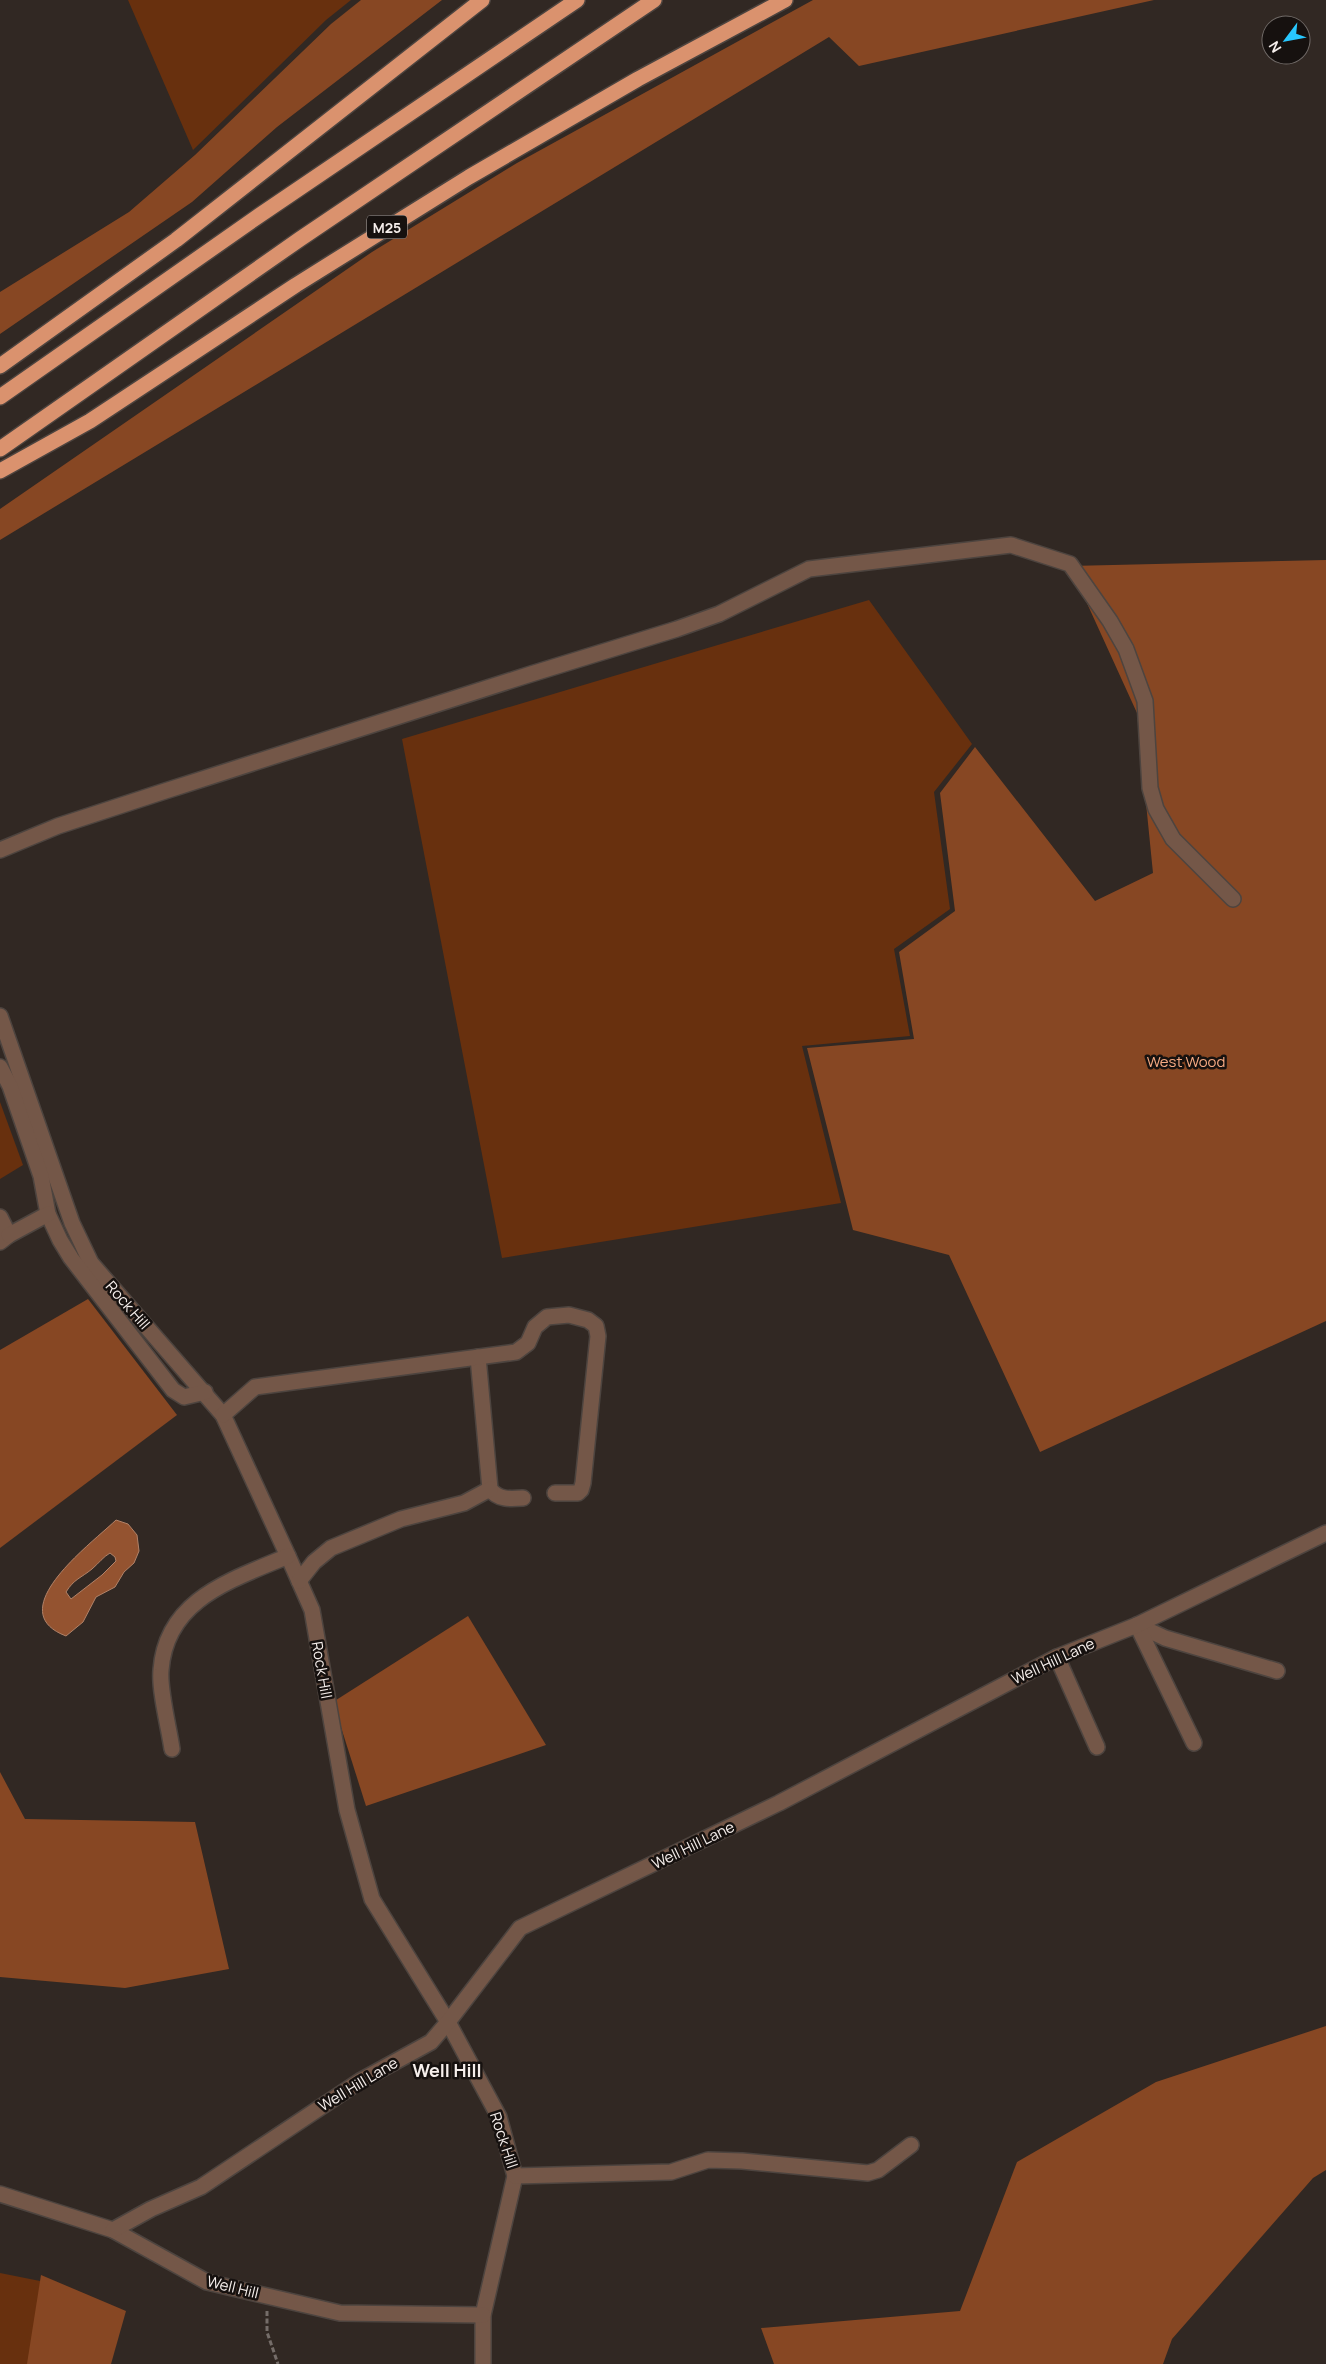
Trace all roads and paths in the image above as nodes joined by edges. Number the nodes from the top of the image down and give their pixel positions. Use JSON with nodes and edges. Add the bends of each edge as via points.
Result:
{"nodes":[{"id":1,"x":482,"y":0,"type":"edge"},
{"id":2,"x":577,"y":0,"type":"edge"},
{"id":3,"x":654,"y":0,"type":"edge"},
{"id":4,"x":785,"y":0,"type":"edge"},
{"id":5,"x":0,"y":366,"type":"edge"},
{"id":6,"x":0,"y":397,"type":"edge"},
{"id":7,"x":0,"y":449,"type":"edge"},
{"id":8,"x":0,"y":471,"type":"edge"},
{"id":9,"x":0,"y":850,"type":"edge"},
{"id":10,"x":1233,"y":899,"type":"dead end"},
{"id":11,"x":0,"y":1016,"type":"edge"},
{"id":12,"x":0,"y":1067,"type":"edge"},
{"id":13,"x":48,"y":1214,"type":"junction"},
{"id":14,"x":0,"y":1217,"type":"edge"},
{"id":15,"x":4,"y":1238,"type":"edge"},
{"id":16,"x":478,"y":1357,"type":"junction"},
{"id":17,"x":205,"y":1392,"type":"junction"},
{"id":18,"x":223,"y":1415,"type":"junction"},
{"id":19,"x":490,"y":1489,"type":"junction"},
{"id":20,"x":555,"y":1493,"type":"dead end"},
{"id":21,"x":523,"y":1498,"type":"dead end"},
{"id":22,"x":1326,"y":1533,"type":"edge"},
{"id":23,"x":288,"y":1556,"type":"junction"},
{"id":24,"x":299,"y":1581,"type":"junction"},
{"id":25,"x":1137,"y":1625,"type":"junction"},
{"id":26,"x":1057,"y":1657,"type":"junction"},
{"id":27,"x":1277,"y":1671,"type":"dead end"},
{"id":28,"x":1194,"y":1743,"type":"dead end"},
{"id":29,"x":1097,"y":1747,"type":"dead end"},
{"id":30,"x":172,"y":1750,"type":"dead end"},
{"id":31,"x":448,"y":2022,"type":"junction"},
{"id":32,"x":911,"y":2144,"type":"dead end"},
{"id":33,"x":515,"y":2176,"type":"junction"},
{"id":34,"x":0,"y":2194,"type":"edge"},
{"id":35,"x":113,"y":2230,"type":"junction"},
{"id":36,"x":267,"y":2296,"type":"junction"},
{"id":37,"x":483,"y":2315,"type":"junction"},
{"id":38,"x":278,"y":2364,"type":"edge"},
{"id":39,"x":483,"y":2364,"type":"edge"}],
"edges":[{"from":1,"to":5,"type":"highway","via":[[176,240]]},
{"from":2,"to":6,"type":"highway","via":[[260,215]]},
{"from":3,"to":7,"type":"highway","number":"M25","via":[[308,234]]},
{"from":4,"to":8,"type":"highway","number":"M25","via":[[638,79],[469,177],[296,284],[90,421]]},
{"from":9,"to":10,"type":"street","via":[[58,826],[162,792],[677,629],[718,614],[809,569],[1011,544],[1070,564],[1110,621],[1126,649],[1145,701],[1150,788],[1156,809],[1173,840]]},
{"from":11,"to":17,"type":"street","name":"Rock Hill","via":[[72,1223],[91,1262]]},
{"from":12,"to":13,"type":"street","via":[[10,1086],[41,1176]]},
{"from":13,"to":15,"type":"street"},
{"from":13,"to":17,"type":"street","via":[[71,1258],[173,1390],[184,1397]]},
{"from":14,"to":15,"type":"street"},
{"from":16,"to":18,"type":"street","via":[[254,1388]]},
{"from":16,"to":19,"type":"street"},
{"from":16,"to":20,"type":"street","via":[[516,1352],[528,1343],[535,1326],[547,1317],[569,1315],[588,1320],[596,1326],[598,1336],[581,1490],[578,1493]]},
{"from":17,"to":18,"type":"street","name":"Rock Hill"},
{"from":18,"to":23,"type":"street","name":"Rock Hill"},
{"from":19,"to":21,"type":"street","via":[[507,1499]]},
{"from":19,"to":24,"type":"street","via":[[464,1503],[401,1519],[331,1548]]},
{"from":22,"to":25,"type":"street","name":"Well Hill Lane"},
{"from":23,"to":24,"type":"street","name":"Rock Hill"},
{"from":23,"to":30,"type":"street","via":[[205,1594],[171,1631],[160,1672]]},
{"from":24,"to":31,"type":"street","name":"Rock Hill","via":[[312,1610],[348,1810],[372,1899]]},
{"from":25,"to":26,"type":"street","name":"Well Hill Lane"},
{"from":25,"to":27,"type":"street","via":[[1165,1638]]},
{"from":25,"to":28,"type":"street"},
{"from":26,"to":29,"type":"street"},
{"from":26,"to":31,"type":"street","name":"Well Hill Lane","via":[[779,1803],[520,1928]]},
{"from":31,"to":33,"type":"street","name":"Rock Hill","via":[[499,2117]]},
{"from":31,"to":35,"type":"street","name":"Well Hill Lane","via":[[431,2042],[352,2086],[201,2187]]},
{"from":32,"to":33,"type":"street","via":[[884,2166],[868,2173],[708,2160],[671,2172]]},
{"from":33,"to":37,"type":"street","name":"Rock Hill"},
{"from":34,"to":35,"type":"street","name":"Well Hill"},
{"from":35,"to":36,"type":"street","name":"Well Hill","via":[[207,2282]]},
{"from":36,"to":37,"type":"street","name":"Well Hill","via":[[340,2313]]},
{"from":36,"to":38,"type":"path","via":[[267,2332]]},
{"from":37,"to":39,"type":"street","name":"Rock Hill"}]}
